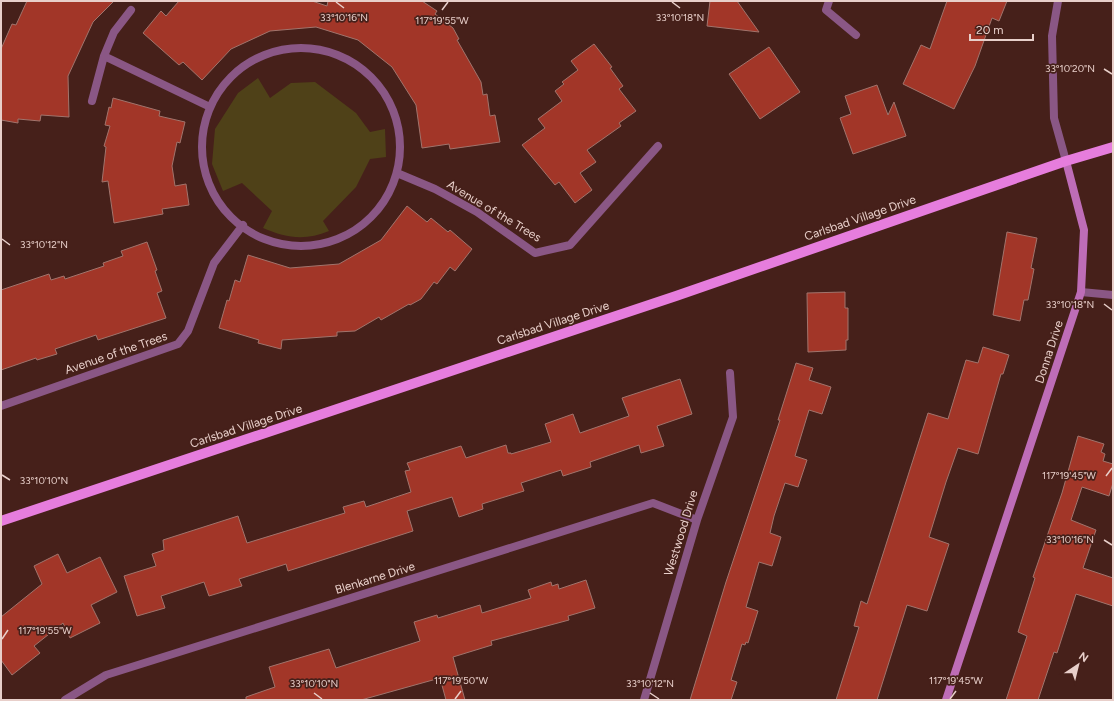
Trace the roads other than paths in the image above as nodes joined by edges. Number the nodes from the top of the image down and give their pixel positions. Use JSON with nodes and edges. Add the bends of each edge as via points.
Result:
{"nodes":[{"id":1,"x":828,"y":1,"type":"edge"},
{"id":2,"x":1058,"y":1,"type":"edge"},
{"id":3,"x":131,"y":10,"type":"dead end"},
{"id":4,"x":856,"y":36,"type":"dead end"},
{"id":5,"x":104,"y":56,"type":"junction"},
{"id":6,"x":92,"y":101,"type":"dead end"},
{"id":7,"x":210,"y":107,"type":"junction"},
{"id":8,"x":658,"y":146,"type":"dead end"},
{"id":9,"x":1113,"y":147,"type":"edge"},
{"id":10,"x":1066,"y":161,"type":"junction"},
{"id":11,"x":397,"y":173,"type":"junction"},
{"id":12,"x":243,"y":225,"type":"junction"},
{"id":13,"x":1081,"y":292,"type":"junction"},
{"id":14,"x":1113,"y":295,"type":"edge"},
{"id":15,"x":730,"y":373,"type":"dead end"},
{"id":16,"x":1,"y":406,"type":"edge"},
{"id":17,"x":697,"y":520,"type":"junction"},
{"id":18,"x":1,"y":521,"type":"edge"},
{"id":19,"x":65,"y":700,"type":"edge"},
{"id":20,"x":644,"y":700,"type":"edge"},
{"id":21,"x":946,"y":700,"type":"edge"}],
"edges":[{"from":1,"to":4,"type":"street","via":[[826,10]]},
{"from":2,"to":10,"type":"street","name":"Donna Drive","via":[[1052,36],[1054,118]]},
{"from":3,"to":5,"type":"street","via":[[114,32]]},
{"from":5,"to":6,"type":"street"},
{"from":5,"to":7,"type":"street"},
{"from":7,"to":11,"type":"street","via":[[234,74],[265,55],[300,48],[321,50],[338,56],[370,77],[387,97],[397,124],[400,148]]},
{"from":7,"to":12,"type":"street","via":[[202,145],[205,169],[212,189],[225,210]]},
{"from":8,"to":11,"type":"street","name":"Avenue of the Trees","via":[[570,245],[535,253],[477,212],[435,189]]},
{"from":9,"to":10,"type":"main road","name":"Carlsbad Village Drive"},
{"from":10,"to":13,"type":"street","name":"Donna Drive","via":[[1084,230]]},
{"from":10,"to":18,"type":"main road","name":"Carlsbad Village Drive","via":[[676,296]]},
{"from":11,"to":12,"type":"street","via":[[389,193],[368,220],[333,241],[312,246],[286,245],[265,239]]},
{"from":12,"to":16,"type":"street","name":"Avenue of the Trees","via":[[214,263],[188,330],[178,344]]},
{"from":13,"to":14,"type":"street"},
{"from":13,"to":21,"type":"street","name":"Donna Drive"},
{"from":15,"to":17,"type":"street","name":"Westwood Drive","via":[[733,417]]},
{"from":17,"to":19,"type":"street","name":"Blenkarne Drive","via":[[653,503],[106,675]]},
{"from":17,"to":20,"type":"street","name":"Westwood Drive"}]}
